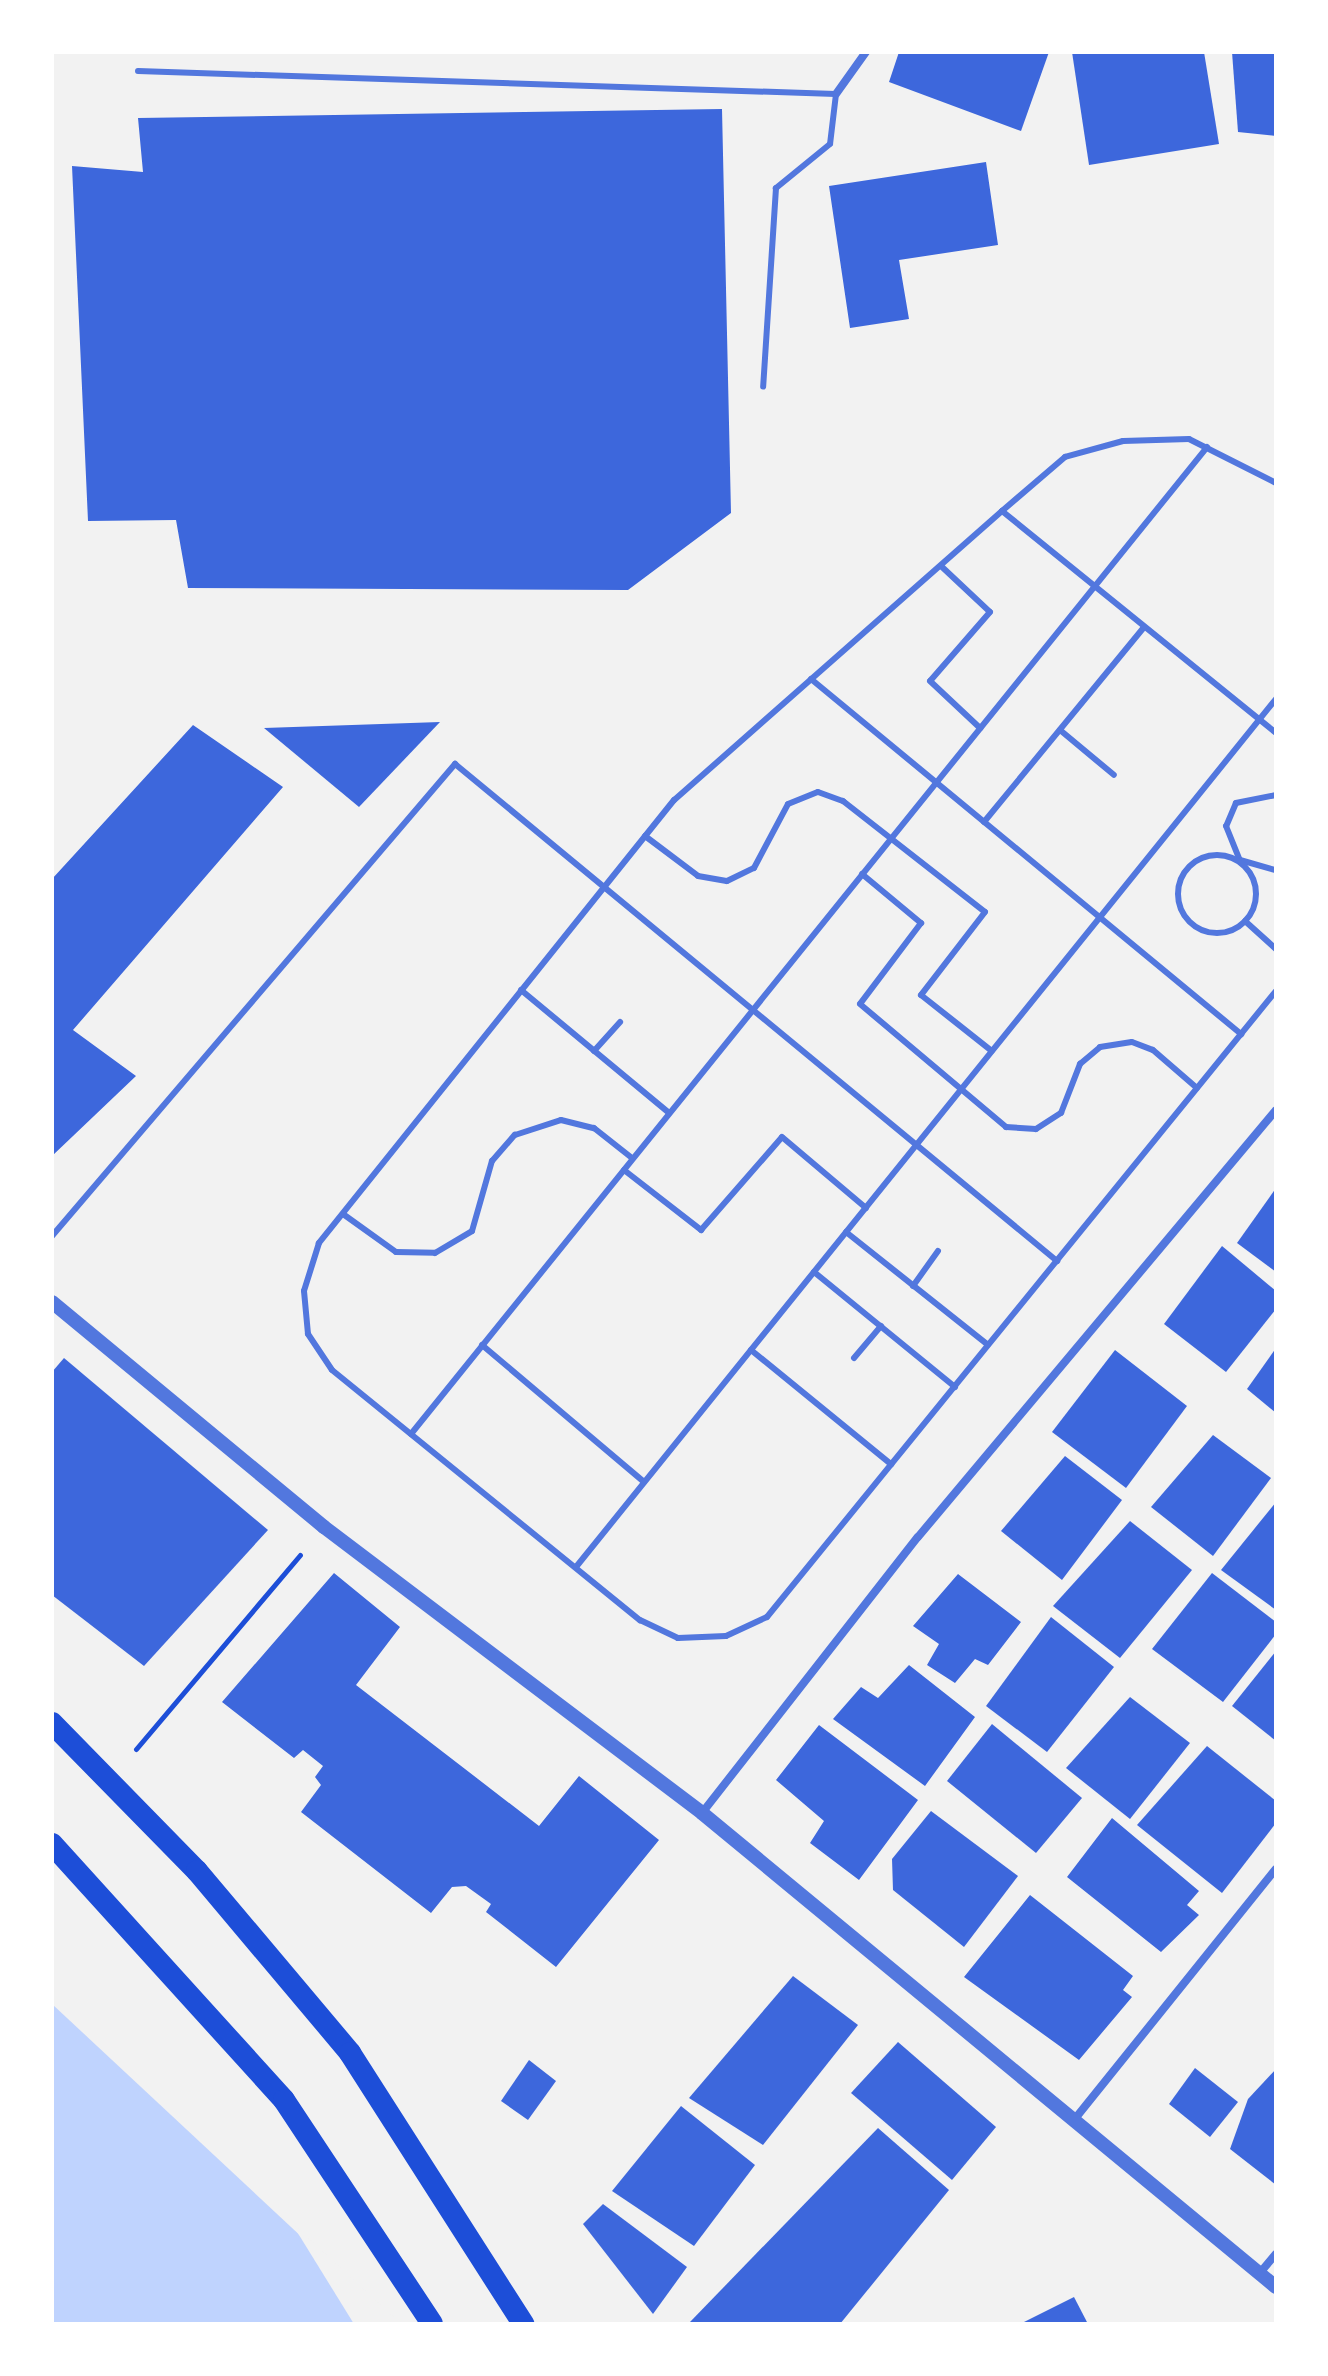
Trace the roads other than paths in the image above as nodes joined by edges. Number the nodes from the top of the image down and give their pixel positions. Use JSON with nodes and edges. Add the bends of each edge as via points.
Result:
{"nodes":[{"id":1,"x":866,"y":52,"type":"edge"},
{"id":2,"x":138,"y":71,"type":"dead end"},
{"id":3,"x":836,"y":94,"type":"junction"},
{"id":4,"x":763,"y":387,"type":"dead end"},
{"id":5,"x":1207,"y":447,"type":"junction"},
{"id":6,"x":1276,"y":483,"type":"edge"},
{"id":7,"x":1002,"y":511,"type":"junction"},
{"id":8,"x":941,"y":566,"type":"junction"},
{"id":9,"x":1094,"y":586,"type":"junction"},
{"id":10,"x":1144,"y":627,"type":"junction"},
{"id":11,"x":811,"y":679,"type":"junction"},
{"id":12,"x":1276,"y":699,"type":"edge"},
{"id":13,"x":1259,"y":720,"type":"junction"},
{"id":14,"x":980,"y":728,"type":"junction"},
{"id":15,"x":1060,"y":730,"type":"junction"},
{"id":16,"x":1276,"y":733,"type":"edge"},
{"id":17,"x":1114,"y":775,"type":"dead end"},
{"id":18,"x":936,"y":782,"type":"junction"},
{"id":19,"x":1276,"y":795,"type":"edge"},
{"id":20,"x":984,"y":822,"type":"junction"},
{"id":21,"x":894,"y":834,"type":"junction"},
{"id":22,"x":645,"y":836,"type":"junction"},
{"id":23,"x":1240,"y":860,"type":"junction"},
{"id":24,"x":1276,"y":870,"type":"edge"},
{"id":25,"x":862,"y":874,"type":"junction"},
{"id":26,"x":603,"y":888,"type":"junction"},
{"id":27,"x":1100,"y":918,"type":"junction"},
{"id":28,"x":1245,"y":921,"type":"junction"},
{"id":29,"x":1276,"y":949,"type":"edge"},
{"id":30,"x":521,"y":990,"type":"junction"},
{"id":31,"x":1276,"y":991,"type":"edge"},
{"id":32,"x":752,"y":1011,"type":"junction"},
{"id":33,"x":620,"y":1022,"type":"dead end"},
{"id":34,"x":1241,"y":1034,"type":"junction"},
{"id":35,"x":594,"y":1051,"type":"junction"},
{"id":36,"x":992,"y":1051,"type":"junction"},
{"id":37,"x":1197,"y":1088,"type":"junction"},
{"id":38,"x":961,"y":1090,"type":"junction"},
{"id":39,"x":1276,"y":1110,"type":"edge"},
{"id":40,"x":669,"y":1113,"type":"junction"},
{"id":41,"x":916,"y":1146,"type":"junction"},
{"id":42,"x":632,"y":1158,"type":"junction"},
{"id":43,"x":624,"y":1170,"type":"junction"},
{"id":44,"x":866,"y":1208,"type":"junction"},
{"id":45,"x":343,"y":1214,"type":"junction"},
{"id":46,"x":846,"y":1232,"type":"junction"},
{"id":47,"x":52,"y":1236,"type":"edge"},
{"id":48,"x":938,"y":1251,"type":"dead end"},
{"id":49,"x":1057,"y":1261,"type":"junction"},
{"id":50,"x":814,"y":1272,"type":"junction"},
{"id":51,"x":913,"y":1286,"type":"junction"},
{"id":52,"x":52,"y":1302,"type":"edge"},
{"id":53,"x":881,"y":1326,"type":"junction"},
{"id":54,"x":482,"y":1345,"type":"junction"},
{"id":55,"x":988,"y":1345,"type":"junction"},
{"id":56,"x":751,"y":1350,"type":"junction"},
{"id":57,"x":854,"y":1358,"type":"dead end"},
{"id":58,"x":955,"y":1387,"type":"junction"},
{"id":59,"x":411,"y":1434,"type":"junction"},
{"id":60,"x":891,"y":1464,"type":"junction"},
{"id":61,"x":644,"y":1482,"type":"junction"},
{"id":62,"x":576,"y":1567,"type":"junction"},
{"id":63,"x":52,"y":1723,"type":"edge"},
{"id":64,"x":702,"y":1813,"type":"junction"},
{"id":65,"x":52,"y":1844,"type":"edge"},
{"id":66,"x":1276,"y":1869,"type":"edge"},
{"id":67,"x":1074,"y":2120,"type":"junction"},
{"id":68,"x":1276,"y":2254,"type":"edge"},
{"id":69,"x":1259,"y":2274,"type":"junction"},
{"id":70,"x":1276,"y":2287,"type":"edge"},
{"id":71,"x":432,"y":2324,"type":"edge"},
{"id":72,"x":523,"y":2324,"type":"edge"}],
"edges":[{"from":1,"to":3,"type":"street"},
{"from":2,"to":3,"type":"lane"},
{"from":3,"to":4,"type":"lane","via":[[830,144],[776,188]]},
{"from":5,"to":6,"type":"lane"},
{"from":5,"to":7,"type":"lane","via":[[1189,439],[1123,441],[1065,457]]},
{"from":5,"to":9,"type":"lane"},
{"from":7,"to":8,"type":"lane"},
{"from":7,"to":9,"type":"lane"},
{"from":8,"to":11,"type":"lane"},
{"from":8,"to":14,"type":"lane","via":[[990,612],[930,681]]},
{"from":9,"to":10,"type":"lane"},
{"from":9,"to":14,"type":"lane"},
{"from":10,"to":13,"type":"lane"},
{"from":10,"to":15,"type":"lane"},
{"from":11,"to":18,"type":"lane"},
{"from":11,"to":22,"type":"lane","via":[[674,800]]},
{"from":12,"to":13,"type":"lane"},
{"from":13,"to":16,"type":"lane"},
{"from":13,"to":27,"type":"lane"},
{"from":14,"to":18,"type":"lane"},
{"from":15,"to":17,"type":"lane"},
{"from":15,"to":20,"type":"lane"},
{"from":18,"to":20,"type":"lane"},
{"from":18,"to":21,"type":"lane"},
{"from":19,"to":23,"type":"lane","via":[[1236,803],[1226,826]]},
{"from":20,"to":27,"type":"lane"},
{"from":21,"to":22,"type":"lane","via":[[818,792],[788,804],[754,868],[727,881],[698,876]]},
{"from":21,"to":25,"type":"lane"},
{"from":21,"to":36,"type":"lane","via":[[985,912],[921,995]]},
{"from":22,"to":26,"type":"lane"},
{"from":23,"to":24,"type":"lane"},
{"from":23,"to":28,"type":"lane","via":[[1256,900]]},
{"from":23,"to":28,"type":"lane","via":[[1221,853],[1198,859],[1176,893],[1201,932],[1225,932]]},
{"from":25,"to":32,"type":"lane"},
{"from":25,"to":38,"type":"lane","via":[[921,923],[860,1004]]},
{"from":26,"to":30,"type":"lane"},
{"from":26,"to":32,"type":"lane"},
{"from":26,"to":47,"type":"lane","via":[[455,764]]},
{"from":27,"to":34,"type":"lane"},
{"from":27,"to":36,"type":"lane"},
{"from":28,"to":29,"type":"lane"},
{"from":30,"to":35,"type":"lane"},
{"from":30,"to":45,"type":"lane"},
{"from":31,"to":34,"type":"lane"},
{"from":32,"to":40,"type":"lane"},
{"from":32,"to":41,"type":"lane"},
{"from":33,"to":35,"type":"lane"},
{"from":34,"to":37,"type":"lane"},
{"from":35,"to":40,"type":"lane"},
{"from":36,"to":38,"type":"lane"},
{"from":37,"to":38,"type":"lane","via":[[1132,1042],[1100,1047],[1080,1064],[1061,1113],[1036,1129],[1006,1127]]},
{"from":37,"to":49,"type":"lane"},
{"from":38,"to":41,"type":"lane"},
{"from":39,"to":64,"type":"street","via":[[918,1537]]},
{"from":40,"to":42,"type":"lane"},
{"from":41,"to":44,"type":"lane"},
{"from":41,"to":49,"type":"lane"},
{"from":42,"to":43,"type":"lane"},
{"from":42,"to":45,"type":"lane","via":[[594,1128],[561,1120],[515,1135],[492,1161],[472,1231],[435,1253],[396,1252]]},
{"from":43,"to":44,"type":"lane","via":[[701,1230],[782,1137]]},
{"from":43,"to":54,"type":"lane"},
{"from":44,"to":46,"type":"lane"},
{"from":45,"to":59,"type":"lane","via":[[319,1243],[304,1291],[308,1334],[332,1370]]},
{"from":46,"to":50,"type":"lane"},
{"from":46,"to":51,"type":"lane"},
{"from":48,"to":51,"type":"lane"},
{"from":49,"to":55,"type":"lane"},
{"from":50,"to":53,"type":"lane"},
{"from":50,"to":56,"type":"lane"},
{"from":51,"to":55,"type":"lane"},
{"from":52,"to":64,"type":"street","via":[[324,1527]]},
{"from":53,"to":57,"type":"lane"},
{"from":53,"to":58,"type":"lane"},
{"from":54,"to":59,"type":"lane"},
{"from":54,"to":61,"type":"lane"},
{"from":55,"to":58,"type":"lane"},
{"from":56,"to":60,"type":"lane"},
{"from":56,"to":61,"type":"lane"},
{"from":58,"to":60,"type":"lane"},
{"from":59,"to":62,"type":"lane"},
{"from":60,"to":62,"type":"lane","via":[[767,1617],[726,1636],[678,1638],[640,1620]]},
{"from":61,"to":62,"type":"lane"},
{"from":63,"to":72,"type":"highway","via":[[112,1777],[197,1871],[350,2053]]},
{"from":64,"to":67,"type":"street"},
{"from":65,"to":71,"type":"highway","via":[[135,1927],[284,2100]]},
{"from":66,"to":67,"type":"street"},
{"from":67,"to":69,"type":"street"},
{"from":68,"to":69,"type":"street"},
{"from":69,"to":70,"type":"street"}]}
